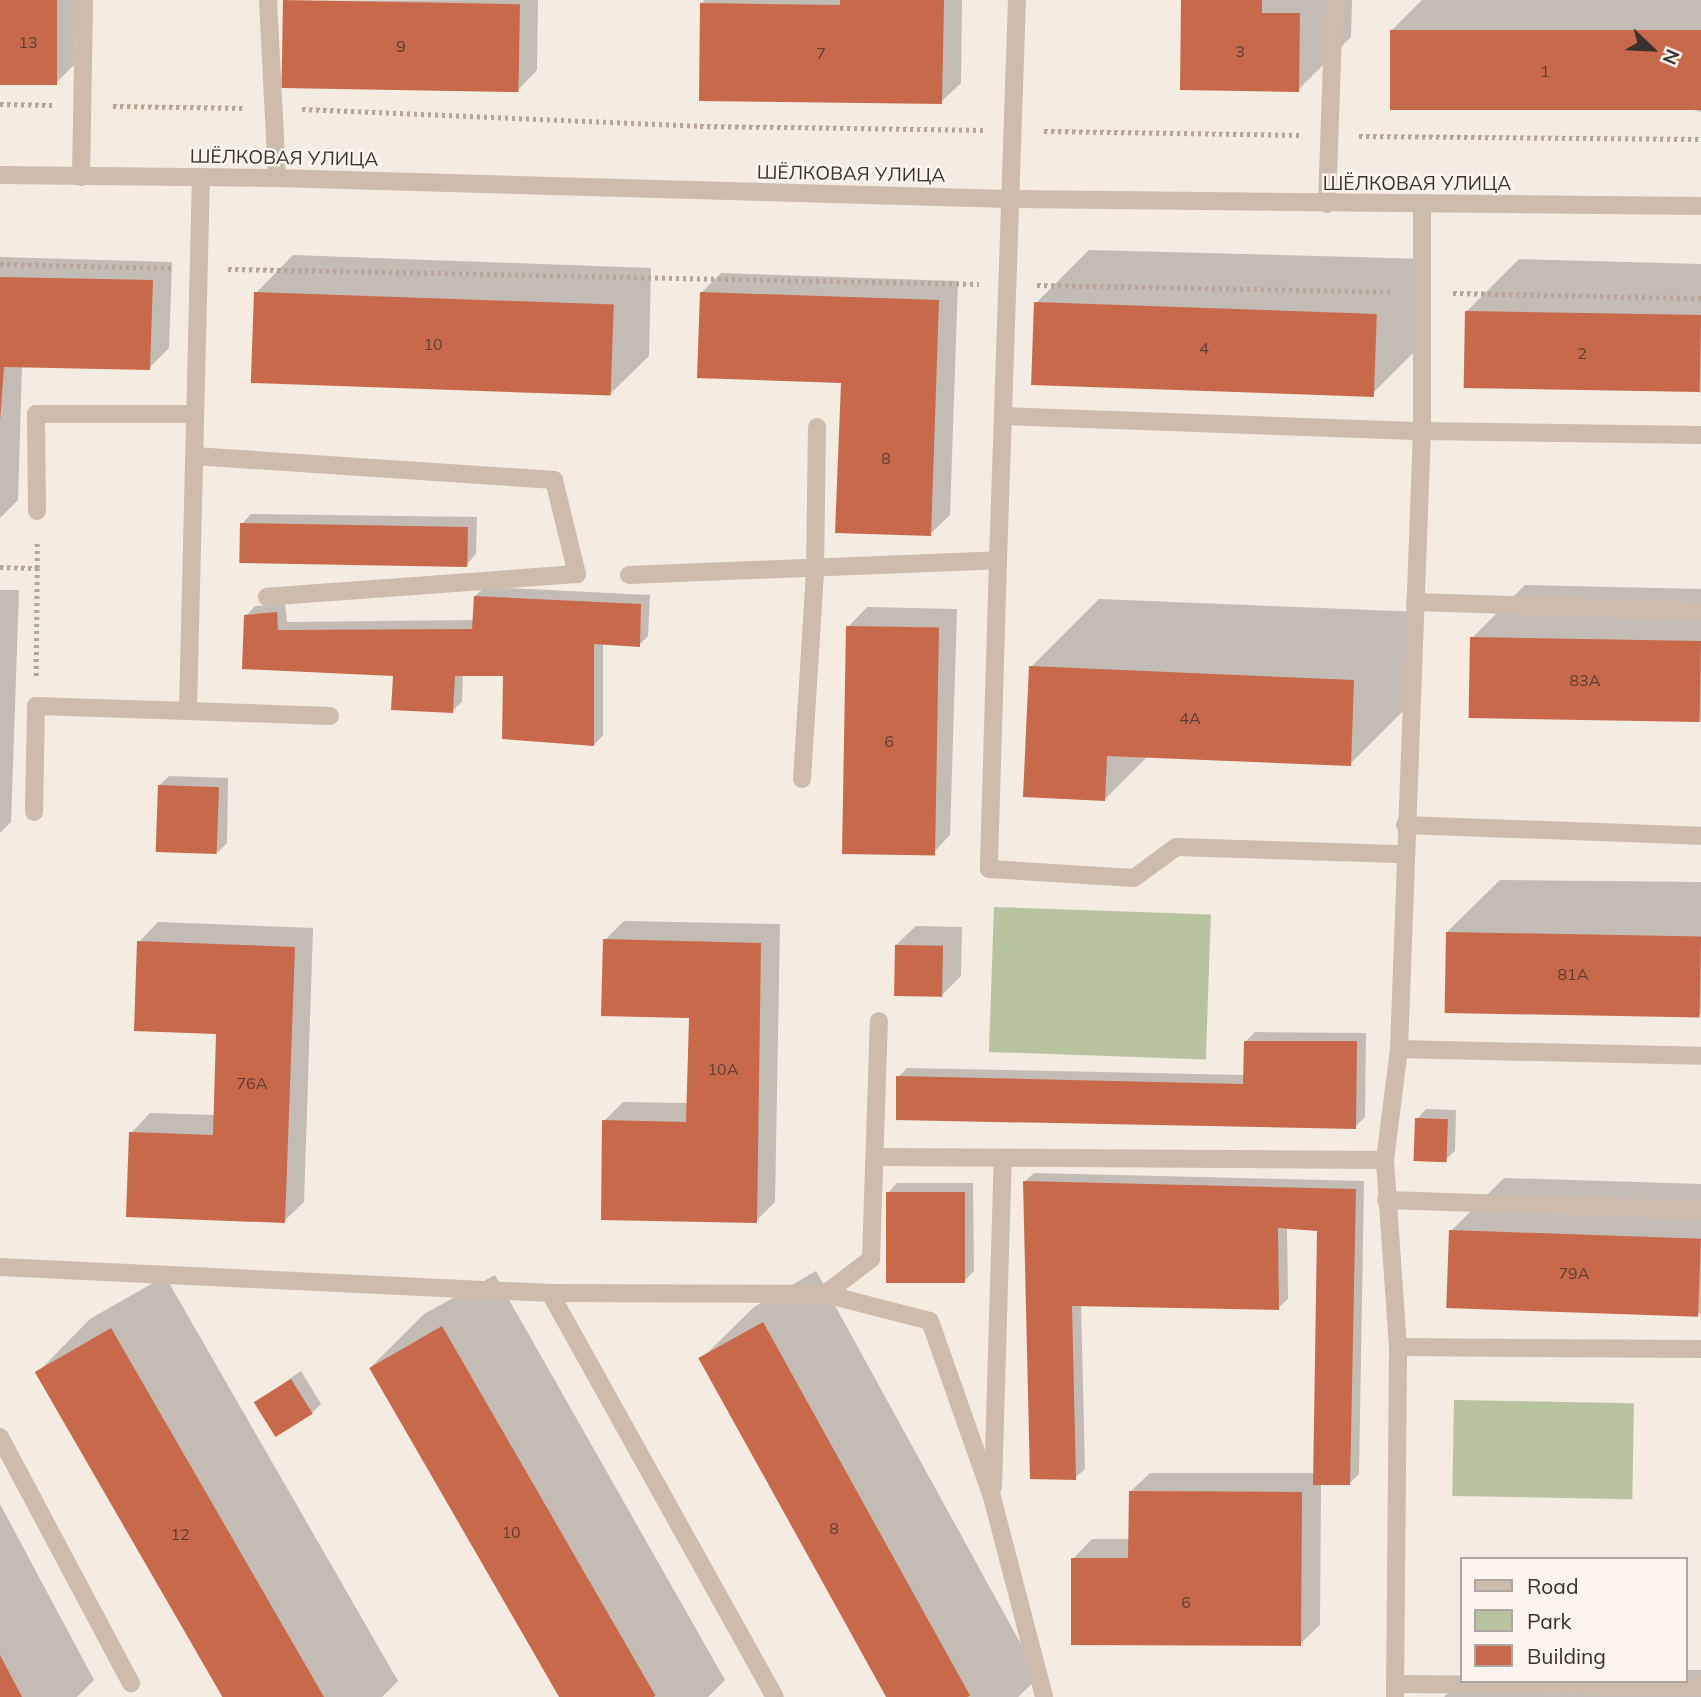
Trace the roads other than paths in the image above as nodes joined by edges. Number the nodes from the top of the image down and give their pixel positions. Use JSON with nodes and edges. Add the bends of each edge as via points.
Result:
{"nodes":[{"id":1,"x":84,"y":0,"type":"edge"},
{"id":2,"x":268,"y":0,"type":"edge"},
{"id":3,"x":1017,"y":0,"type":"edge"},
{"id":4,"x":1334,"y":0,"type":"edge"},
{"id":5,"x":0,"y":176,"type":"edge"},
{"id":6,"x":81,"y":177,"type":"junction"},
{"id":7,"x":201,"y":177,"type":"junction"},
{"id":8,"x":277,"y":178,"type":"junction"},
{"id":9,"x":1008,"y":199,"type":"junction"},
{"id":10,"x":1327,"y":204,"type":"junction"},
{"id":11,"x":1422,"y":205,"type":"junction"},
{"id":12,"x":1701,"y":206,"type":"edge"},
{"id":13,"x":195,"y":414,"type":"junction"},
{"id":14,"x":1005,"y":416,"type":"junction"},
{"id":15,"x":817,"y":427,"type":"dead end"},
{"id":16,"x":1422,"y":431,"type":"junction"},
{"id":17,"x":1701,"y":435,"type":"edge"},
{"id":18,"x":194,"y":456,"type":"junction"},
{"id":19,"x":37,"y":511,"type":"road end"},
{"id":20,"x":998,"y":560,"type":"junction"},
{"id":21,"x":815,"y":570,"type":"junction"},
{"id":22,"x":629,"y":575,"type":"dead end"},
{"id":23,"x":267,"y":597,"type":"dead end"},
{"id":24,"x":1415,"y":602,"type":"junction"},
{"id":25,"x":1701,"y":611,"type":"edge"},
{"id":26,"x":188,"y":711,"type":"junction"},
{"id":27,"x":330,"y":716,"type":"dead end"},
{"id":28,"x":802,"y":779,"type":"dead end"},
{"id":29,"x":34,"y":812,"type":"dead end"},
{"id":30,"x":1405,"y":825,"type":"junction"},
{"id":31,"x":1701,"y":836,"type":"edge"},
{"id":32,"x":1405,"y":854,"type":"junction"},
{"id":33,"x":879,"y":1021,"type":"dead end"},
{"id":34,"x":1399,"y":1049,"type":"junction"},
{"id":35,"x":1701,"y":1056,"type":"edge"},
{"id":36,"x":876,"y":1157,"type":"junction"},
{"id":37,"x":1003,"y":1159,"type":"junction"},
{"id":38,"x":1385,"y":1160,"type":"junction"},
{"id":39,"x":1386,"y":1200,"type":"junction"},
{"id":40,"x":1701,"y":1210,"type":"edge"},
{"id":41,"x":0,"y":1267,"type":"edge"},
{"id":42,"x":550,"y":1293,"type":"junction"},
{"id":43,"x":825,"y":1294,"type":"junction"},
{"id":44,"x":1398,"y":1347,"type":"junction"},
{"id":45,"x":1701,"y":1349,"type":"edge"},
{"id":46,"x":0,"y":1437,"type":"edge"},
{"id":47,"x":992,"y":1497,"type":"junction"},
{"id":48,"x":131,"y":1683,"type":"dead end"},
{"id":49,"x":1701,"y":1686,"type":"edge"},
{"id":50,"x":1395,"y":1690,"type":"edge"},
{"id":51,"x":775,"y":1697,"type":"edge"},
{"id":52,"x":1044,"y":1697,"type":"edge"}],
"edges":[{"from":1,"to":6,"type":"street"},
{"from":2,"to":8,"type":"street"},
{"from":3,"to":9,"type":"street"},
{"from":4,"to":10,"type":"street"},
{"from":5,"to":6,"type":"street","name":"ШЁЛКОВАЯ УЛИЦА"},
{"from":6,"to":7,"type":"street","name":"ШЁЛКОВАЯ УЛИЦА"},
{"from":7,"to":8,"type":"street","name":"ШЁЛКОВАЯ УЛИЦА"},
{"from":7,"to":13,"type":"street"},
{"from":8,"to":9,"type":"street","name":"ШЁЛКОВАЯ УЛИЦА"},
{"from":9,"to":10,"type":"street","name":"ШЁЛКОВАЯ УЛИЦА"},
{"from":9,"to":14,"type":"street"},
{"from":10,"to":11,"type":"street","name":"ШЁЛКОВАЯ УЛИЦА"},
{"from":11,"to":12,"type":"street","name":"ШЁЛКОВАЯ УЛИЦА"},
{"from":11,"to":16,"type":"street"},
{"from":13,"to":18,"type":"street"},
{"from":13,"to":19,"type":"street","via":[[36,414]]},
{"from":14,"to":16,"type":"street"},
{"from":14,"to":20,"type":"street"},
{"from":15,"to":21,"type":"street"},
{"from":16,"to":17,"type":"street"},
{"from":16,"to":24,"type":"street"},
{"from":18,"to":23,"type":"street","via":[[554,480],[577,574]]},
{"from":18,"to":26,"type":"street"},
{"from":20,"to":21,"type":"street"},
{"from":20,"to":32,"type":"street","via":[[989,869],[1134,878],[1176,847]]},
{"from":21,"to":22,"type":"street"},
{"from":21,"to":28,"type":"street"},
{"from":24,"to":25,"type":"street"},
{"from":24,"to":30,"type":"street"},
{"from":26,"to":27,"type":"street"},
{"from":26,"to":29,"type":"street","via":[[36,706]]},
{"from":30,"to":31,"type":"street"},
{"from":30,"to":32,"type":"street"},
{"from":32,"to":34,"type":"street"},
{"from":33,"to":36,"type":"street"},
{"from":34,"to":35,"type":"street"},
{"from":34,"to":38,"type":"street"},
{"from":36,"to":37,"type":"street"},
{"from":36,"to":43,"type":"street","via":[[871,1259]]},
{"from":37,"to":38,"type":"street"},
{"from":37,"to":47,"type":"street"},
{"from":38,"to":39,"type":"street"},
{"from":39,"to":40,"type":"street"},
{"from":39,"to":44,"type":"street"},
{"from":41,"to":42,"type":"street"},
{"from":42,"to":43,"type":"street"},
{"from":42,"to":51,"type":"street"},
{"from":43,"to":47,"type":"street","via":[[930,1321]]},
{"from":44,"to":45,"type":"street"},
{"from":44,"to":50,"type":"street"},
{"from":46,"to":48,"type":"street"},
{"from":47,"to":52,"type":"street"},
{"from":49,"to":50,"type":"street"}]}
